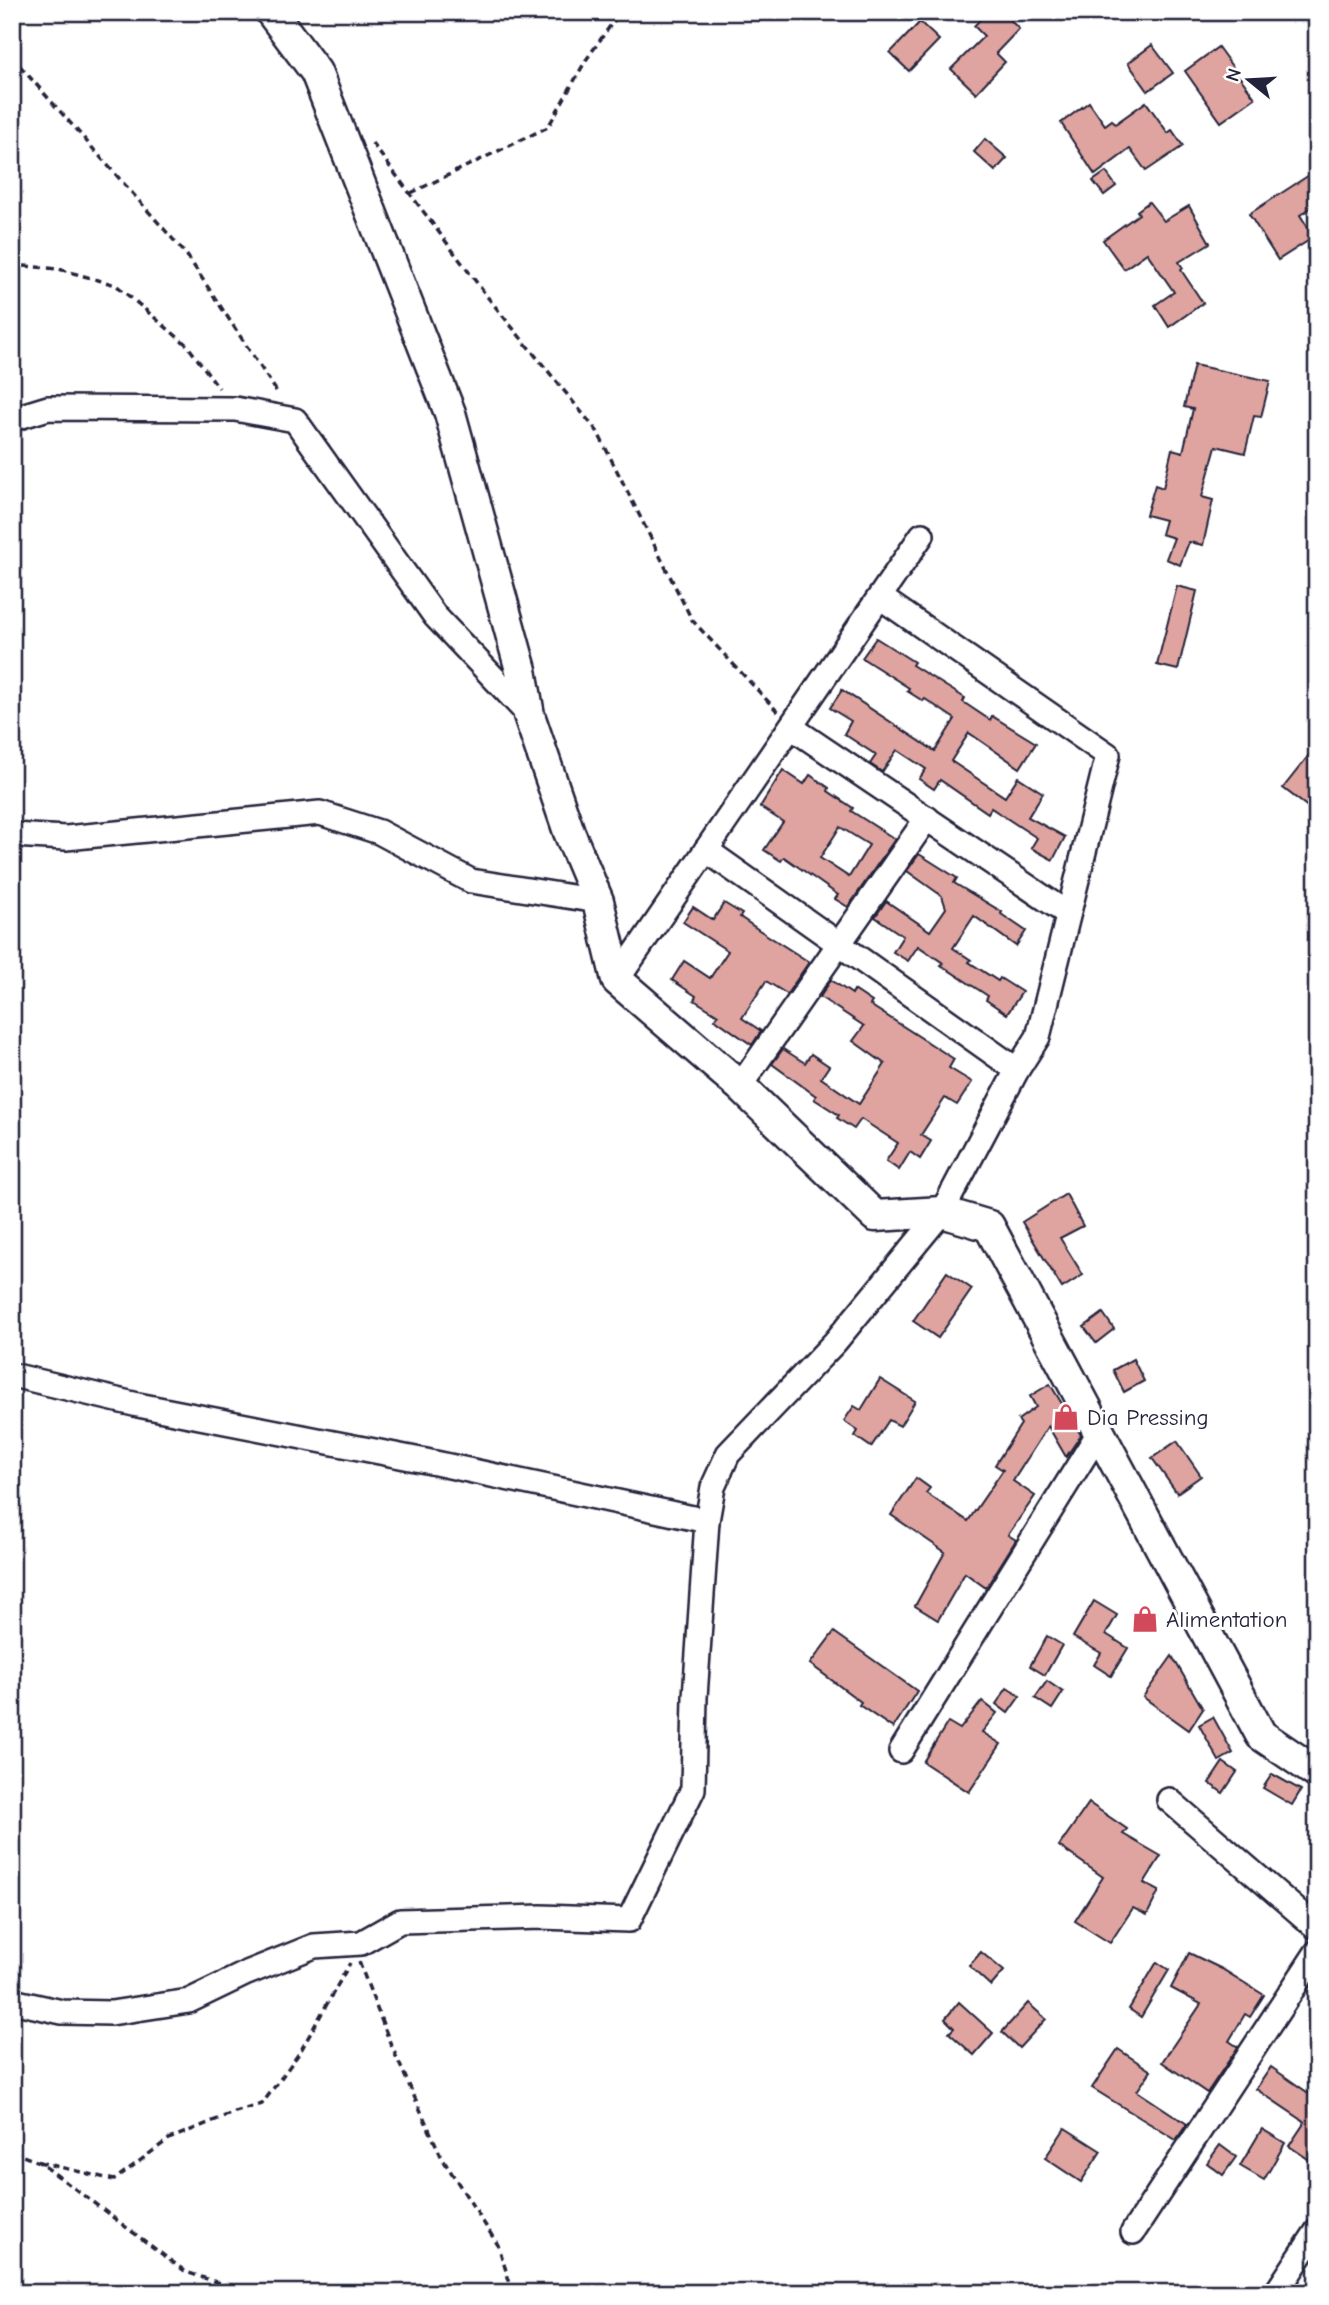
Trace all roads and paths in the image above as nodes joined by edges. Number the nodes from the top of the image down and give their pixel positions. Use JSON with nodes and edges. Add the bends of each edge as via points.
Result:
{"nodes":[{"id":1,"x":271,"y":12,"type":"edge"},
{"id":2,"x":620,"y":12,"type":"edge"},
{"id":3,"x":12,"y":57,"type":"edge"},
{"id":4,"x":371,"y":143,"type":"dead end"},
{"id":5,"x":411,"y":193,"type":"junction"},
{"id":6,"x":12,"y":265,"type":"edge"},
{"id":7,"x":235,"y":409,"type":"junction"},
{"id":8,"x":12,"y":419,"type":"edge"},
{"id":9,"x":295,"y":420,"type":"junction"},
{"id":10,"x":922,"y":535,"type":"dead end"},
{"id":11,"x":880,"y":597,"type":"junction"},
{"id":12,"x":529,"y":715,"type":"junction"},
{"id":13,"x":791,"y":726,"type":"junction"},
{"id":14,"x":927,"y":818,"type":"junction"},
{"id":15,"x":12,"y":835,"type":"edge"},
{"id":16,"x":706,"y":850,"type":"junction"},
{"id":17,"x":598,"y":901,"type":"junction"},
{"id":18,"x":1068,"y":914,"type":"junction"},
{"id":19,"x":839,"y":944,"type":"junction"},
{"id":20,"x":617,"y":980,"type":"junction"},
{"id":21,"x":1017,"y":1070,"type":"junction"},
{"id":22,"x":740,"y":1086,"type":"junction"},
{"id":23,"x":942,"y":1212,"type":"junction"},
{"id":24,"x":12,"y":1375,"type":"edge"},
{"id":25,"x":1098,"y":1434,"type":"junction"},
{"id":26,"x":707,"y":1521,"type":"junction"},
{"id":27,"x":901,"y":1751,"type":"dead end"},
{"id":28,"x":1317,"y":1773,"type":"edge"},
{"id":29,"x":1169,"y":1800,"type":"dead end"},
{"id":30,"x":1317,"y":1928,"type":"edge"},
{"id":31,"x":361,"y":1943,"type":"junction"},
{"id":32,"x":1317,"y":1952,"type":"edge"},
{"id":33,"x":12,"y":2001,"type":"edge"},
{"id":34,"x":12,"y":2152,"type":"edge"},
{"id":35,"x":39,"y":2162,"type":"junction"},
{"id":36,"x":1317,"y":2231,"type":"edge"},
{"id":37,"x":1133,"y":2232,"type":"dead end"},
{"id":38,"x":249,"y":2293,"type":"edge"},
{"id":39,"x":513,"y":2293,"type":"edge"},
{"id":40,"x":1276,"y":2293,"type":"edge"}],
"edges":[{"from":1,"to":12,"type":"street","via":[[316,72],[450,413],[521,670]]},
{"from":2,"to":5,"type":"path","via":[[548,127]]},
{"from":3,"to":9,"type":"path","via":[[186,254]]},
{"from":4,"to":5,"type":"path"},
{"from":5,"to":13,"type":"path","via":[[489,299],[597,431],[692,620]]},
{"from":6,"to":7,"type":"path","via":[[59,269],[116,285],[187,345]]},
{"from":7,"to":8,"type":"street","via":[[48,408]]},
{"from":7,"to":9,"type":"street"},
{"from":9,"to":12,"type":"street","via":[[435,616]]},
{"from":10,"to":11,"type":"street"},
{"from":11,"to":13,"type":"street"},
{"from":11,"to":18,"type":"street","via":[[1108,755]]},
{"from":12,"to":17,"type":"street"},
{"from":13,"to":14,"type":"street"},
{"from":13,"to":16,"type":"street"},
{"from":14,"to":18,"type":"street"},
{"from":14,"to":19,"type":"street"},
{"from":15,"to":17,"type":"street","via":[[66,838],[320,813],[379,832],[471,881]]},
{"from":16,"to":19,"type":"street"},
{"from":16,"to":20,"type":"street"},
{"from":17,"to":20,"type":"street"},
{"from":18,"to":21,"type":"street","via":[[1038,1037]]},
{"from":19,"to":21,"type":"street"},
{"from":19,"to":22,"type":"street"},
{"from":20,"to":22,"type":"street"},
{"from":21,"to":23,"type":"street"},
{"from":22,"to":23,"type":"street","via":[[875,1216]]},
{"from":23,"to":25,"type":"street","via":[[989,1226]]},
{"from":23,"to":26,"type":"street","via":[[835,1342],[728,1454],[713,1487]]},
{"from":24,"to":26,"type":"street"},
{"from":25,"to":27,"type":"street"},
{"from":25,"to":28,"type":"street","via":[[1261,1735]]},
{"from":26,"to":31,"type":"street","via":[[693,1789],[629,1920],[400,1921]]},
{"from":29,"to":30,"type":"street"},
{"from":31,"to":33,"type":"street","via":[[314,1946],[189,2001],[111,2013],[62,2012]]},
{"from":31,"to":35,"type":"path","via":[[300,2052],[262,2104],[169,2138],[114,2180]]},
{"from":31,"to":39,"type":"path","via":[[358,1959],[391,2045],[442,2158],[498,2245]]},
{"from":32,"to":37,"type":"street"},
{"from":34,"to":35,"type":"path"},
{"from":35,"to":38,"type":"path","via":[[186,2272]]},
{"from":36,"to":40,"type":"street"}]}
